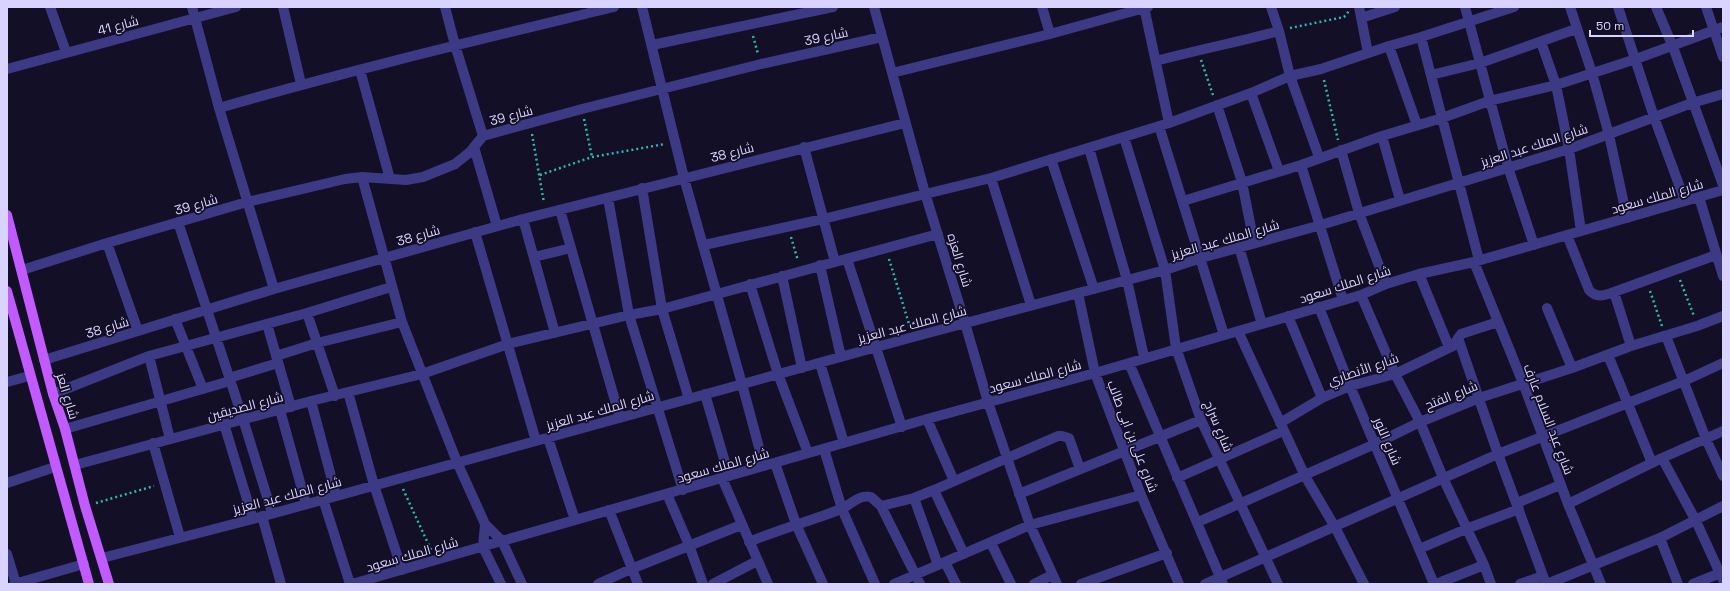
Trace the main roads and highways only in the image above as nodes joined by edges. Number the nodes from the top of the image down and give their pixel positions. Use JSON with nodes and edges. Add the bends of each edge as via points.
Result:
{"nodes":[{"id":1,"x":7,"y":215,"type":"edge"},
{"id":2,"x":7,"y":291,"type":"edge"},
{"id":3,"x":89,"y":584,"type":"edge"},
{"id":4,"x":109,"y":584,"type":"edge"}],
"edges":[{"from":1,"to":4,"type":"main road","name":"شارع العز","via":[[53,394]]},
{"from":2,"to":3,"type":"main road"}]}
